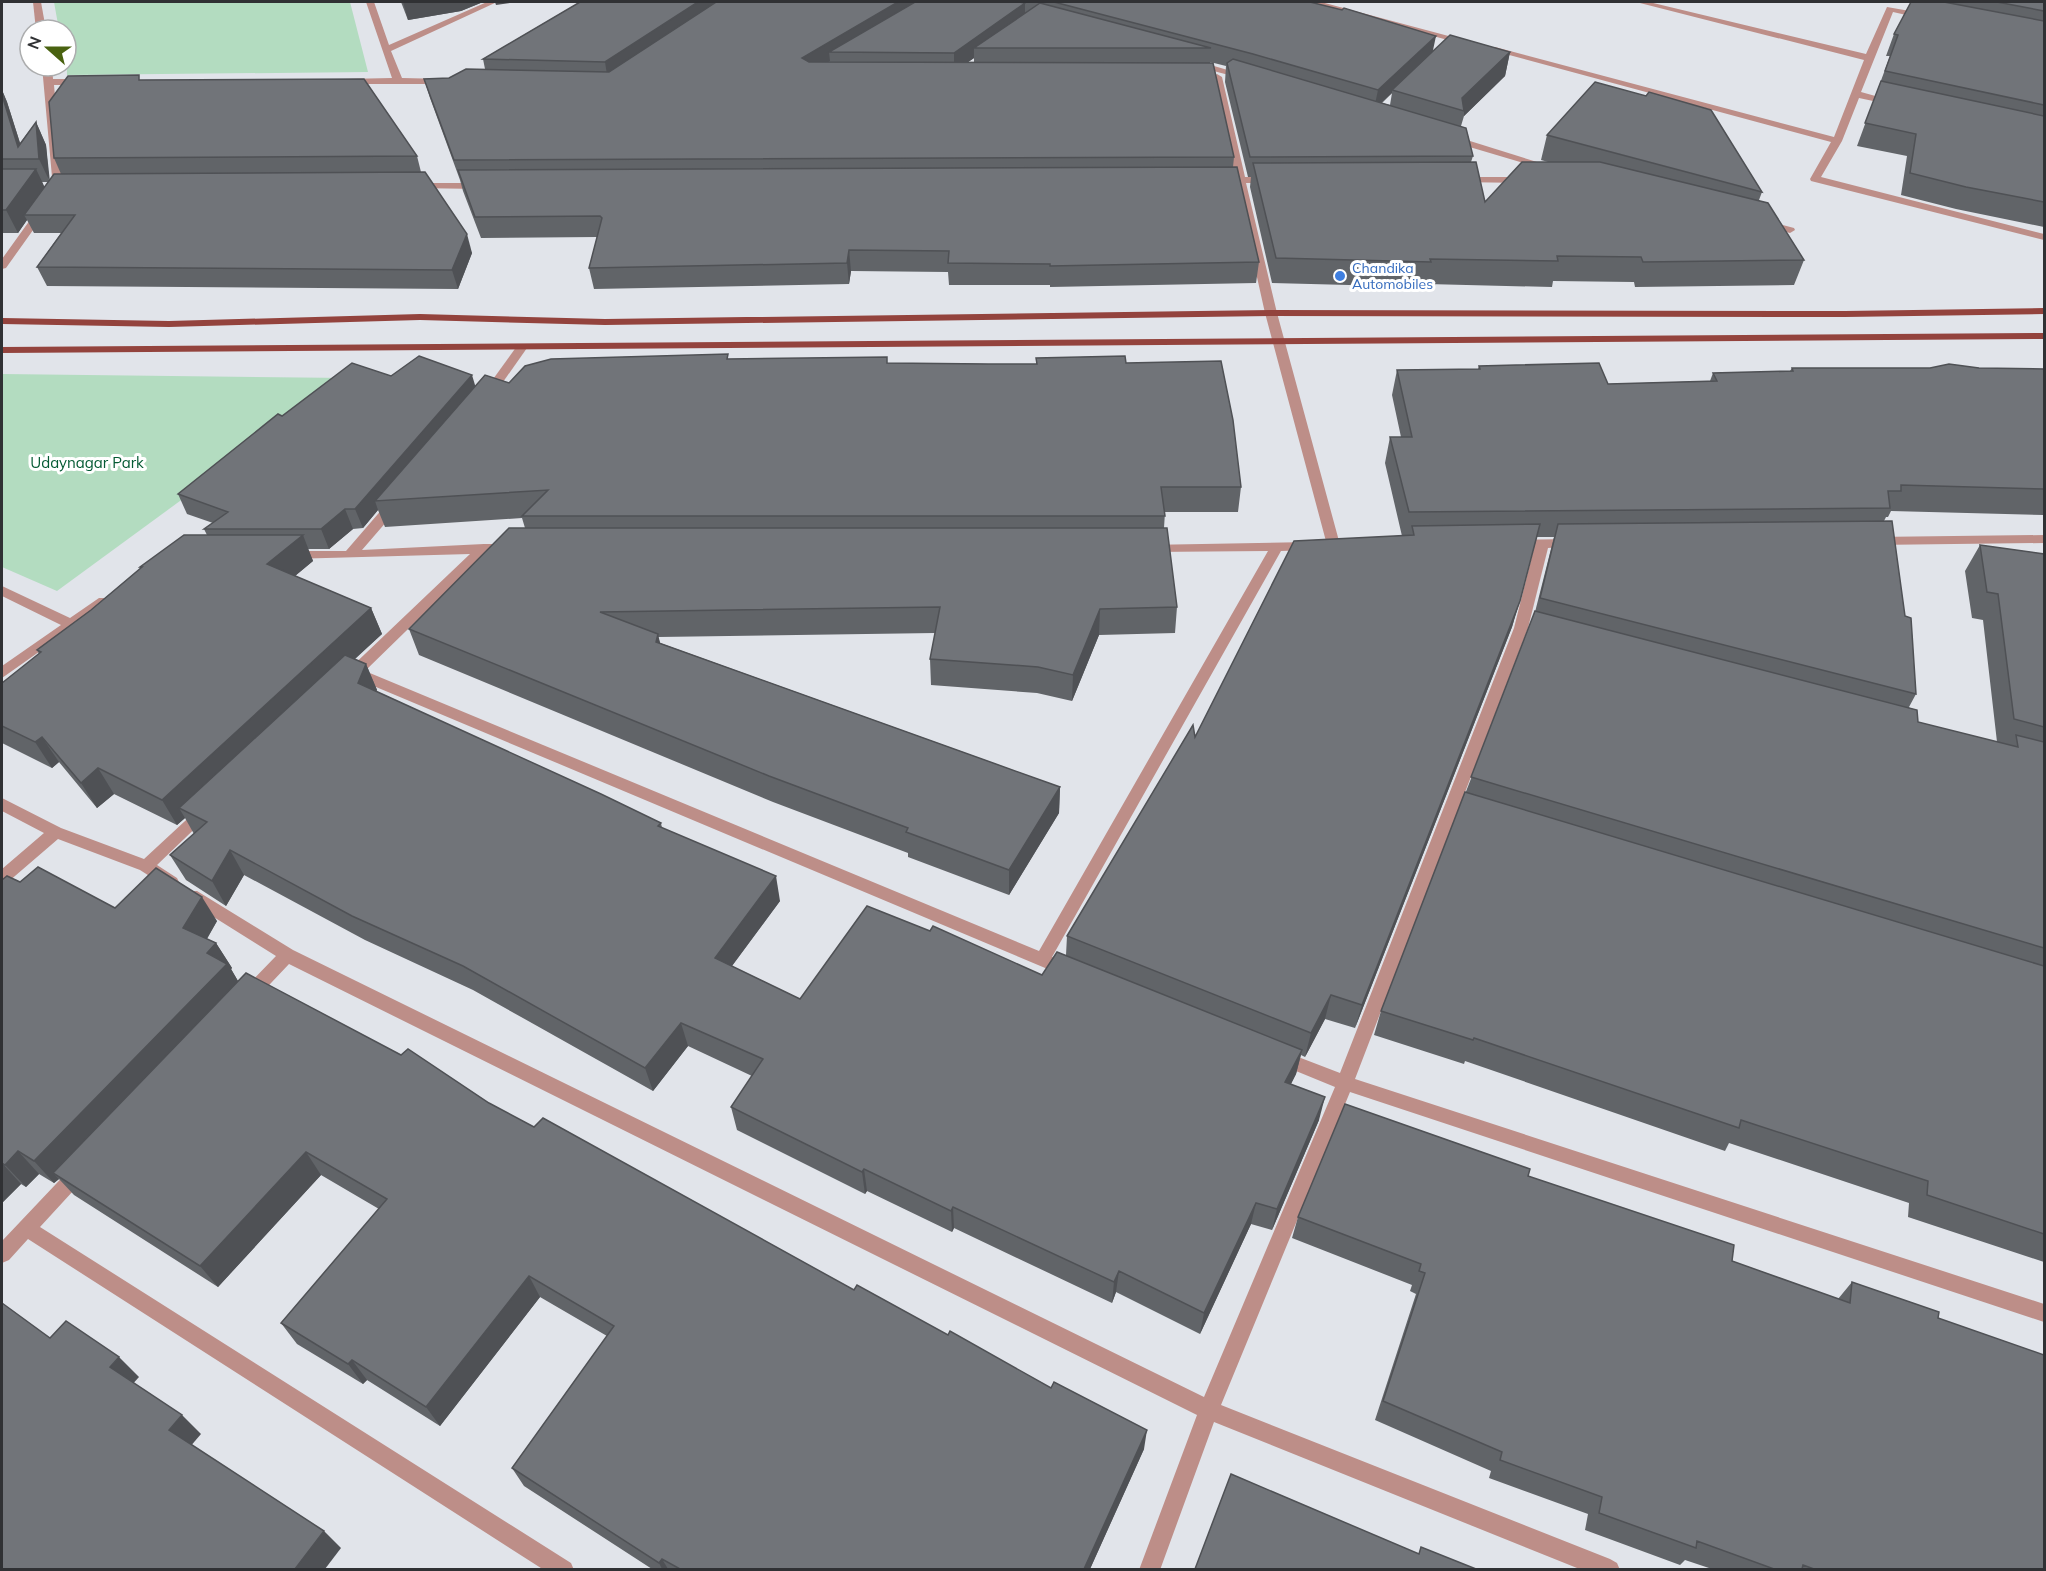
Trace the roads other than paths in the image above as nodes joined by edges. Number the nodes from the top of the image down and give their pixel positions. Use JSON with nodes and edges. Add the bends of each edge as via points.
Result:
{"nodes":[{"id":1,"x":37,"y":2,"type":"edge"},
{"id":2,"x":370,"y":2,"type":"edge"},
{"id":3,"x":493,"y":2,"type":"edge"},
{"id":4,"x":1313,"y":2,"type":"edge"},
{"id":5,"x":1640,"y":2,"type":"edge"},
{"id":6,"x":1892,"y":5,"type":"edge"},
{"id":7,"x":39,"y":18,"type":"edge"},
{"id":8,"x":1934,"y":18,"type":"edge"},
{"id":9,"x":1457,"y":40,"type":"junction"},
{"id":10,"x":1449,"y":47,"type":"edge"},
{"id":11,"x":386,"y":50,"type":"junction"},
{"id":12,"x":1869,"y":58,"type":"junction"},
{"id":13,"x":1181,"y":59,"type":"edge"},
{"id":14,"x":1205,"y":77,"type":"edge"},
{"id":15,"x":1217,"y":77,"type":"junction"},
{"id":16,"x":48,"y":78,"type":"edge"},
{"id":17,"x":340,"y":81,"type":"edge"},
{"id":18,"x":398,"y":81,"type":"junction"},
{"id":19,"x":49,"y":82,"type":"junction"},
{"id":20,"x":96,"y":82,"type":"edge"},
{"id":21,"x":457,"y":83,"type":"edge"},
{"id":22,"x":1856,"y":94,"type":"junction"},
{"id":23,"x":1900,"y":104,"type":"edge"},
{"id":24,"x":1434,"y":133,"type":"edge"},
{"id":25,"x":1837,"y":141,"type":"junction"},
{"id":26,"x":1559,"y":170,"type":"edge"},
{"id":27,"x":1205,"y":180,"type":"edge"},
{"id":28,"x":1240,"y":180,"type":"junction"},
{"id":29,"x":1287,"y":180,"type":"edge"},
{"id":30,"x":1452,"y":180,"type":"edge"},
{"id":31,"x":1534,"y":180,"type":"edge"},
{"id":32,"x":500,"y":185,"type":"edge"},
{"id":33,"x":404,"y":186,"type":"edge"},
{"id":34,"x":52,"y":188,"type":"junction"},
{"id":35,"x":70,"y":188,"type":"edge"},
{"id":36,"x":1755,"y":221,"type":"edge"},
{"id":37,"x":1790,"y":230,"type":"dead end"},
{"id":38,"x":2044,"y":237,"type":"edge"},
{"id":39,"x":2,"y":266,"type":"edge"},
{"id":40,"x":2044,"y":312,"type":"edge"},
{"id":41,"x":1271,"y":313,"type":"junction"},
{"id":42,"x":2,"y":321,"type":"edge"},
{"id":43,"x":2044,"y":336,"type":"edge"},
{"id":44,"x":1278,"y":341,"type":"junction"},
{"id":45,"x":522,"y":348,"type":"junction"},
{"id":46,"x":2,"y":350,"type":"edge"},
{"id":47,"x":478,"y":405,"type":"edge"},
{"id":48,"x":403,"y":493,"type":"edge"},
{"id":49,"x":2044,"y":539,"type":"edge"},
{"id":50,"x":1865,"y":541,"type":"edge"},
{"id":51,"x":1590,"y":543,"type":"edge"},
{"id":52,"x":1496,"y":544,"type":"edge"},
{"id":53,"x":1542,"y":544,"type":"junction"},
{"id":54,"x":1334,"y":545,"type":"junction"},
{"id":55,"x":1357,"y":545,"type":"edge"},
{"id":56,"x":1277,"y":547,"type":"junction"},
{"id":57,"x":484,"y":548,"type":"junction"},
{"id":58,"x":520,"y":548,"type":"edge"},
{"id":59,"x":1140,"y":548,"type":"edge"},
{"id":60,"x":278,"y":555,"type":"edge"},
{"id":61,"x":350,"y":555,"type":"junction"},
{"id":62,"x":2,"y":591,"type":"edge"},
{"id":63,"x":119,"y":591,"type":"edge"},
{"id":64,"x":71,"y":624,"type":"junction"},
{"id":65,"x":355,"y":672,"type":"junction"},
{"id":66,"x":2,"y":673,"type":"edge"},
{"id":67,"x":338,"y":688,"type":"edge"},
{"id":68,"x":215,"y":801,"type":"edge"},
{"id":69,"x":2,"y":804,"type":"edge"},
{"id":70,"x":56,"y":832,"type":"junction"},
{"id":71,"x":146,"y":866,"type":"junction"},
{"id":72,"x":2,"y":878,"type":"edge"},
{"id":73,"x":287,"y":955,"type":"junction"},
{"id":74,"x":1042,"y":960,"type":"junction"},
{"id":75,"x":1085,"y":978,"type":"edge"},
{"id":76,"x":238,"y":1006,"type":"edge"},
{"id":77,"x":1270,"y":1053,"type":"edge"},
{"id":78,"x":1345,"y":1083,"type":"junction"},
{"id":79,"x":91,"y":1160,"type":"edge"},
{"id":80,"x":26,"y":1228,"type":"junction"},
{"id":81,"x":2,"y":1254,"type":"edge"},
{"id":82,"x":2044,"y":1313,"type":"edge"},
{"id":83,"x":1209,"y":1410,"type":"junction"},
{"id":84,"x":564,"y":1569,"type":"edge"},
{"id":85,"x":1149,"y":1569,"type":"edge"},
{"id":86,"x":1610,"y":1569,"type":"edge"}],
"edges":[{"from":1,"to":7,"type":"street"},
{"from":2,"to":11,"type":"street"},
{"from":3,"to":11,"type":"street"},
{"from":4,"to":9,"type":"street"},
{"from":5,"to":12,"type":"street"},
{"from":6,"to":8,"type":"street"},
{"from":6,"to":12,"type":"street"},
{"from":9,"to":10,"type":"street"},
{"from":9,"to":25,"type":"street"},
{"from":11,"to":18,"type":"street"},
{"from":12,"to":22,"type":"street"},
{"from":13,"to":15,"type":"street","via":[[1252,79]]},
{"from":14,"to":15,"type":"street"},
{"from":15,"to":28,"type":"street"},
{"from":16,"to":19,"type":"street"},
{"from":17,"to":18,"type":"street"},
{"from":18,"to":21,"type":"street"},
{"from":19,"to":20,"type":"street"},
{"from":19,"to":34,"type":"street"},
{"from":22,"to":23,"type":"street"},
{"from":22,"to":25,"type":"street"},
{"from":24,"to":26,"type":"street"},
{"from":25,"to":38,"type":"street","via":[[1815,179]]},
{"from":27,"to":28,"type":"street"},
{"from":28,"to":29,"type":"street"},
{"from":28,"to":41,"type":"street"},
{"from":30,"to":31,"type":"street"},
{"from":32,"to":33,"type":"street"},
{"from":34,"to":35,"type":"street"},
{"from":34,"to":39,"type":"street"},
{"from":36,"to":37,"type":"street"},
{"from":40,"to":41,"type":"main road"},
{"from":41,"to":42,"type":"main road","via":[[605,322],[420,317],[169,324]]},
{"from":41,"to":44,"type":"street"},
{"from":43,"to":44,"type":"main road"},
{"from":44,"to":45,"type":"main road"},
{"from":44,"to":54,"type":"street"},
{"from":45,"to":46,"type":"main road"},
{"from":45,"to":47,"type":"street"},
{"from":48,"to":61,"type":"street"},
{"from":49,"to":50,"type":"street"},
{"from":51,"to":53,"type":"street"},
{"from":52,"to":53,"type":"street"},
{"from":53,"to":78,"type":"street","via":[[1527,630]]},
{"from":54,"to":55,"type":"street"},
{"from":54,"to":56,"type":"street"},
{"from":56,"to":59,"type":"street"},
{"from":56,"to":74,"type":"street"},
{"from":57,"to":58,"type":"street"},
{"from":57,"to":61,"type":"street"},
{"from":57,"to":65,"type":"street"},
{"from":60,"to":61,"type":"street"},
{"from":62,"to":64,"type":"street"},
{"from":63,"to":64,"type":"street"},
{"from":64,"to":66,"type":"street"},
{"from":65,"to":67,"type":"street"},
{"from":65,"to":74,"type":"street"},
{"from":68,"to":71,"type":"street"},
{"from":69,"to":70,"type":"street"},
{"from":70,"to":71,"type":"street"},
{"from":70,"to":72,"type":"street"},
{"from":71,"to":73,"type":"street"},
{"from":73,"to":76,"type":"street"},
{"from":73,"to":83,"type":"street"},
{"from":74,"to":75,"type":"street"},
{"from":77,"to":78,"type":"street"},
{"from":78,"to":82,"type":"street"},
{"from":78,"to":83,"type":"street"},
{"from":79,"to":80,"type":"street"},
{"from":80,"to":81,"type":"street"},
{"from":80,"to":84,"type":"street"},
{"from":83,"to":85,"type":"street"},
{"from":83,"to":86,"type":"street"}]}
